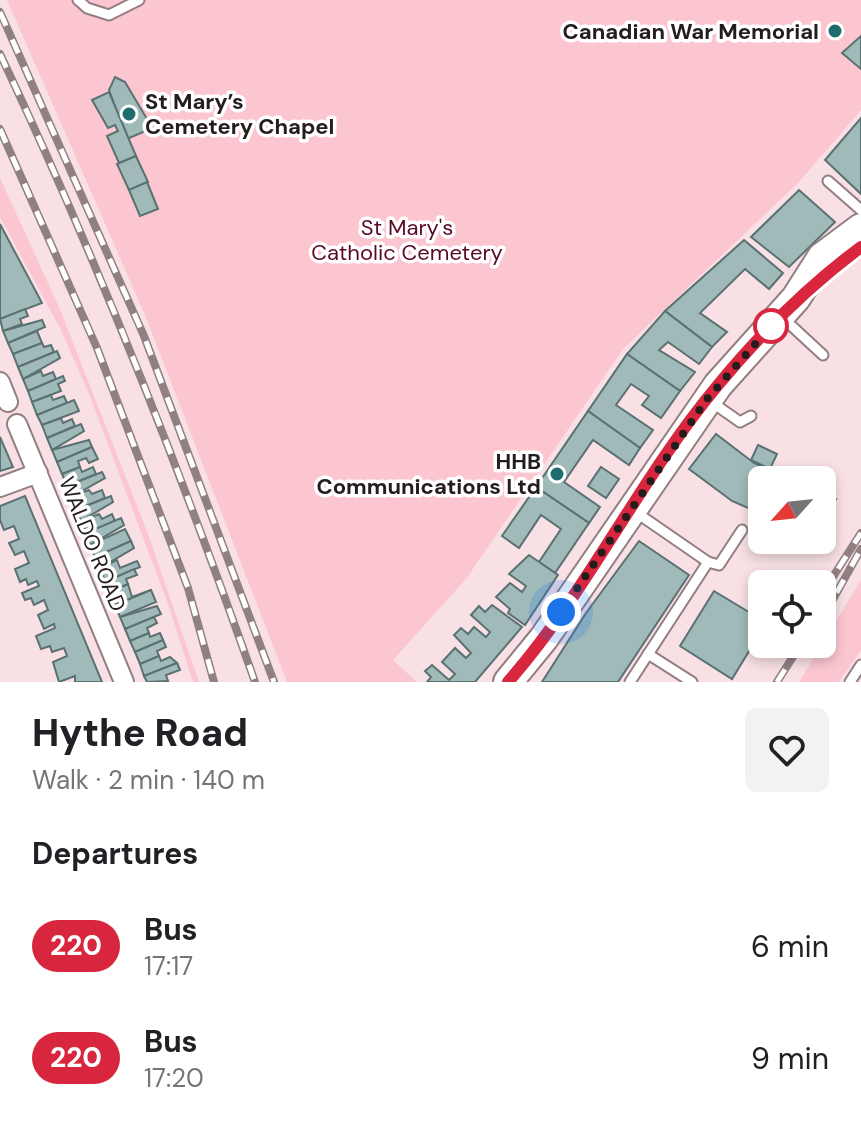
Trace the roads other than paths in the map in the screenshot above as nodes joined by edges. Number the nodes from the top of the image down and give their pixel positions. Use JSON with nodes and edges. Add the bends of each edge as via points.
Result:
{"nodes":[{"id":1,"x":78,"y":0,"type":"edge"},
{"id":2,"x":139,"y":0,"type":"edge"},
{"id":3,"x":828,"y":181,"type":"dead end"},
{"id":4,"x":861,"y":210,"type":"edge"},
{"id":5,"x":861,"y":228,"type":"edge"},
{"id":6,"x":861,"y":247,"type":"edge"},
{"id":7,"x":788,"y":307,"type":"junction"},
{"id":8,"x":823,"y":355,"type":"dead end"},
{"id":9,"x":0,"y":382,"type":"edge"},
{"id":10,"x":707,"y":399,"type":"junction"},
{"id":11,"x":8,"y":402,"type":"joint"},
{"id":12,"x":751,"y":416,"type":"dead end"},
{"id":13,"x":17,"y":424,"type":"joint"},
{"id":14,"x":38,"y":473,"type":"junction"},
{"id":15,"x":0,"y":487,"type":"edge"},
{"id":16,"x":631,"y":509,"type":"junction"},
{"id":17,"x":742,"y":530,"type":"dead end"},
{"id":18,"x":708,"y":562,"type":"junction"},
{"id":19,"x":648,"y":654,"type":"junction"},
{"id":20,"x":861,"y":665,"type":"edge"},
{"id":21,"x":124,"y":682,"type":"edge"},
{"id":22,"x":508,"y":682,"type":"edge"},
{"id":23,"x":630,"y":682,"type":"edge"},
{"id":24,"x":692,"y":682,"type":"edge"},
{"id":25,"x":850,"y":682,"type":"edge"}],
"edges":[{"from":1,"to":2,"type":"lane","via":[[109,15]]},
{"from":3,"to":4,"type":"lane"},
{"from":5,"to":7,"type":"main road","via":[[822,257]]},
{"from":6,"to":7,"type":"main road"},
{"from":7,"to":8,"type":"lane"},
{"from":7,"to":10,"type":"main road"},
{"from":9,"to":11,"type":"street"},
{"from":10,"to":12,"type":"lane","via":[[740,422]]},
{"from":10,"to":16,"type":"main road"},
{"from":11,"to":13,"type":"lane"},
{"from":13,"to":14,"type":"street","name":"WALDO ROAD"},
{"from":14,"to":15,"type":"street"},
{"from":14,"to":21,"type":"street","name":"WALDO ROAD"},
{"from":16,"to":18,"type":"lane"},
{"from":16,"to":22,"type":"main road"},
{"from":17,"to":18,"type":"lane","via":[[719,565]]},
{"from":18,"to":19,"type":"lane"},
{"from":19,"to":23,"type":"lane"},
{"from":19,"to":24,"type":"lane"},
{"from":20,"to":25,"type":"lane"}]}
